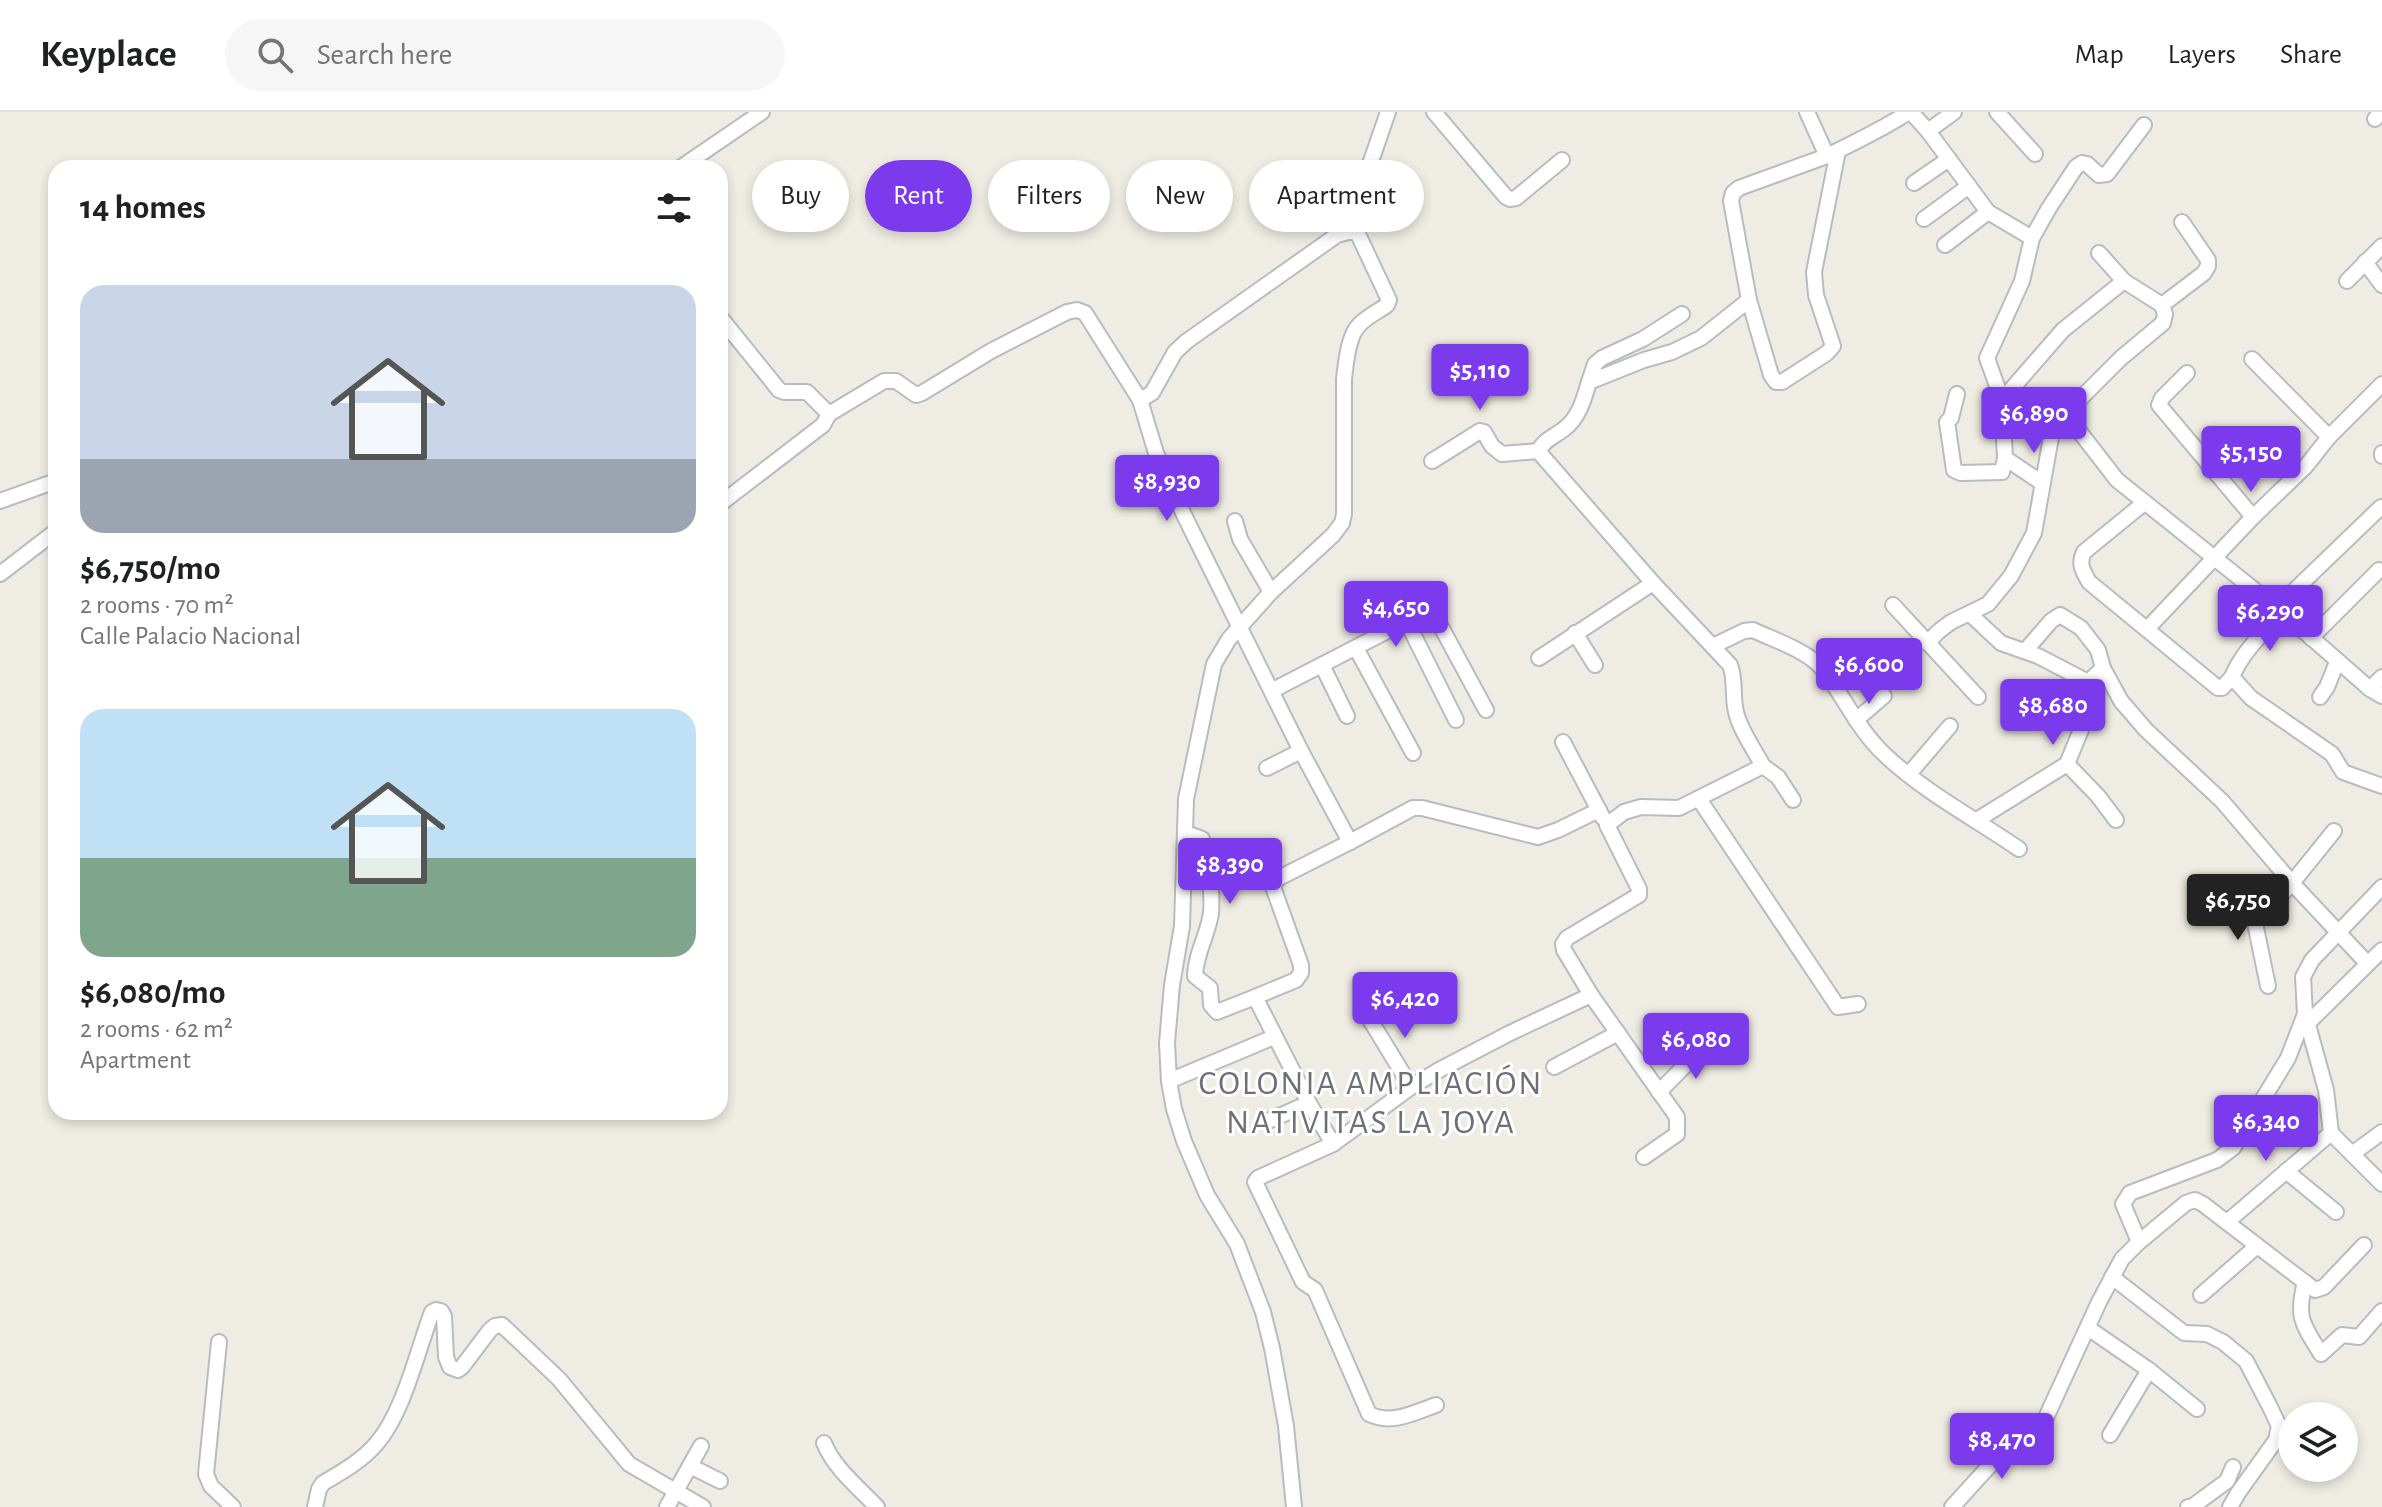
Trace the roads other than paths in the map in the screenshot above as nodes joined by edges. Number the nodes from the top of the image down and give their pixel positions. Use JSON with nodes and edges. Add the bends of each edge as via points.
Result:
{"nodes":[{"id":1,"x":762,"y":112,"type":"edge"},
{"id":2,"x":1388,"y":112,"type":"edge"},
{"id":3,"x":1434,"y":112,"type":"edge"},
{"id":4,"x":1807,"y":112,"type":"edge"},
{"id":5,"x":1910,"y":112,"type":"edge"},
{"id":6,"x":1954,"y":112,"type":"edge"},
{"id":7,"x":1997,"y":112,"type":"edge"},
{"id":8,"x":2144,"y":125,"type":"dead end"},
{"id":9,"x":1928,"y":131,"type":"junction"},
{"id":10,"x":1833,"y":153,"type":"junction"},
{"id":11,"x":2035,"y":154,"type":"dead end"},
{"id":12,"x":1949,"y":159,"type":"junction"},
{"id":13,"x":692,"y":160,"type":"edge"},
{"id":14,"x":1371,"y":160,"type":"edge"},
{"id":15,"x":1562,"y":160,"type":"dead end"},
{"id":16,"x":1914,"y":183,"type":"dead end"},
{"id":17,"x":1969,"y":186,"type":"junction"},
{"id":18,"x":1988,"y":212,"type":"junction"},
{"id":19,"x":1924,"y":219,"type":"dead end"},
{"id":20,"x":2182,"y":222,"type":"dead end"},
{"id":21,"x":1348,"y":232,"type":"edge"},
{"id":22,"x":1357,"y":232,"type":"edge"},
{"id":23,"x":2032,"y":238,"type":"junction"},
{"id":24,"x":1945,"y":245,"type":"dead end"},
{"id":25,"x":2382,"y":246,"type":"edge"},
{"id":26,"x":2099,"y":253,"type":"dead end"},
{"id":27,"x":2365,"y":262,"type":"junction"},
{"id":28,"x":2124,"y":281,"type":"junction"},
{"id":29,"x":2347,"y":281,"type":"dead end"},
{"id":30,"x":2382,"y":285,"type":"edge"},
{"id":31,"x":1749,"y":300,"type":"junction"},
{"id":32,"x":2162,"y":305,"type":"junction"},
{"id":33,"x":1682,"y":314,"type":"dead end"},
{"id":34,"x":728,"y":327,"type":"edge"},
{"id":35,"x":2252,"y":359,"type":"dead end"},
{"id":36,"x":2187,"y":373,"type":"dead end"},
{"id":37,"x":1589,"y":382,"type":"junction"},
{"id":38,"x":2382,"y":384,"type":"edge"},
{"id":39,"x":1957,"y":394,"type":"dead end"},
{"id":40,"x":1140,"y":400,"type":"junction"},
{"id":41,"x":2002,"y":400,"type":"junction"},
{"id":42,"x":2065,"y":413,"type":"junction"},
{"id":43,"x":829,"y":414,"type":"junction"},
{"id":44,"x":2329,"y":437,"type":"junction"},
{"id":45,"x":1538,"y":451,"type":"junction"},
{"id":46,"x":2005,"y":458,"type":"junction"},
{"id":47,"x":1432,"y":461,"type":"dead end"},
{"id":48,"x":2042,"y":483,"type":"junction"},
{"id":49,"x":48,"y":484,"type":"edge"},
{"id":50,"x":728,"y":498,"type":"edge"},
{"id":51,"x":0,"y":501,"type":"edge"},
{"id":52,"x":2144,"y":503,"type":"junction"},
{"id":53,"x":2381,"y":507,"type":"edge"},
{"id":54,"x":2253,"y":517,"type":"junction"},
{"id":55,"x":1235,"y":521,"type":"dead end"},
{"id":56,"x":48,"y":537,"type":"edge"},
{"id":57,"x":2214,"y":559,"type":"junction"},
{"id":58,"x":2379,"y":570,"type":"dead end"},
{"id":59,"x":0,"y":574,"type":"edge"},
{"id":60,"x":1653,"y":583,"type":"junction"},
{"id":61,"x":1271,"y":592,"type":"junction"},
{"id":62,"x":1893,"y":605,"type":"dead end"},
{"id":63,"x":2279,"y":610,"type":"junction"},
{"id":64,"x":1970,"y":614,"type":"junction"},
{"id":65,"x":1407,"y":622,"type":"junction"},
{"id":66,"x":1240,"y":629,"type":"junction"},
{"id":67,"x":2147,"y":629,"type":"junction"},
{"id":68,"x":1575,"y":633,"type":"junction"},
{"id":69,"x":2311,"y":638,"type":"junction"},
{"id":70,"x":1927,"y":643,"type":"junction"},
{"id":71,"x":1713,"y":646,"type":"junction"},
{"id":72,"x":1356,"y":648,"type":"junction"},
{"id":73,"x":2025,"y":651,"type":"junction"},
{"id":74,"x":1539,"y":658,"type":"dead end"},
{"id":75,"x":2337,"y":662,"type":"junction"},
{"id":76,"x":1322,"y":665,"type":"junction"},
{"id":77,"x":1595,"y":665,"type":"dead end"},
{"id":78,"x":2103,"y":668,"type":"junction"},
{"id":79,"x":2232,"y":677,"type":"junction"},
{"id":80,"x":2382,"y":677,"type":"edge"},
{"id":81,"x":2088,"y":682,"type":"junction"},
{"id":82,"x":1273,"y":690,"type":"junction"},
{"id":83,"x":2376,"y":693,"type":"edge"},
{"id":84,"x":1884,"y":696,"type":"dead end"},
{"id":85,"x":1978,"y":697,"type":"dead end"},
{"id":86,"x":2320,"y":697,"type":"dead end"},
{"id":87,"x":1486,"y":710,"type":"dead end"},
{"id":88,"x":1347,"y":716,"type":"dead end"},
{"id":89,"x":1456,"y":720,"type":"dead end"},
{"id":90,"x":1856,"y":720,"type":"junction"},
{"id":91,"x":1950,"y":726,"type":"dead end"},
{"id":92,"x":1563,"y":742,"type":"dead end"},
{"id":93,"x":1301,"y":751,"type":"junction"},
{"id":94,"x":1413,"y":753,"type":"dead end"},
{"id":95,"x":2067,"y":764,"type":"junction"},
{"id":96,"x":1763,"y":766,"type":"junction"},
{"id":97,"x":1267,"y":768,"type":"dead end"},
{"id":98,"x":1909,"y":774,"type":"junction"},
{"id":99,"x":2382,"y":786,"type":"edge"},
{"id":100,"x":1699,"y":799,"type":"junction"},
{"id":101,"x":1793,"y":800,"type":"dead end"},
{"id":102,"x":1599,"y":810,"type":"junction"},
{"id":103,"x":1977,"y":820,"type":"junction"},
{"id":104,"x":2116,"y":820,"type":"dead end"},
{"id":105,"x":1607,"y":825,"type":"junction"},
{"id":106,"x":2334,"y":831,"type":"dead end"},
{"id":107,"x":1186,"y":833,"type":"junction"},
{"id":108,"x":1350,"y":842,"type":"junction"},
{"id":109,"x":2019,"y":849,"type":"dead end"},
{"id":110,"x":2292,"y":883,"type":"junction"},
{"id":111,"x":2382,"y":887,"type":"edge"},
{"id":112,"x":2243,"y":888,"type":"dead end"},
{"id":113,"x":2255,"y":923,"type":"junction"},
{"id":114,"x":2339,"y":932,"type":"junction"},
{"id":115,"x":2382,"y":950,"type":"edge"},
{"id":116,"x":2367,"y":963,"type":"junction"},
{"id":117,"x":2268,"y":986,"type":"dead end"},
{"id":118,"x":1591,"y":995,"type":"junction"},
{"id":119,"x":1255,"y":997,"type":"junction"},
{"id":120,"x":1858,"y":1004,"type":"dead end"},
{"id":121,"x":1366,"y":1013,"type":"dead end"},
{"id":122,"x":2306,"y":1019,"type":"junction"},
{"id":123,"x":1618,"y":1033,"type":"junction"},
{"id":124,"x":1274,"y":1037,"type":"junction"},
{"id":125,"x":1706,"y":1044,"type":"dead end"},
{"id":126,"x":1554,"y":1067,"type":"dead end"},
{"id":127,"x":1169,"y":1081,"type":"junction"},
{"id":128,"x":1411,"y":1087,"type":"junction"},
{"id":129,"x":1659,"y":1092,"type":"junction"},
{"id":130,"x":1309,"y":1103,"type":"junction"},
{"id":131,"x":1268,"y":1121,"type":"dead end"},
{"id":132,"x":2382,"y":1132,"type":"edge"},
{"id":133,"x":2331,"y":1133,"type":"junction"},
{"id":134,"x":1333,"y":1144,"type":"junction"},
{"id":135,"x":2352,"y":1154,"type":"junction"},
{"id":136,"x":1644,"y":1157,"type":"dead end"},
{"id":137,"x":2286,"y":1171,"type":"junction"},
{"id":138,"x":2382,"y":1184,"type":"edge"},
{"id":139,"x":2336,"y":1212,"type":"dead end"},
{"id":140,"x":2227,"y":1222,"type":"junction"},
{"id":141,"x":2139,"y":1242,"type":"junction"},
{"id":142,"x":2364,"y":1245,"type":"dead end"},
{"id":143,"x":2257,"y":1246,"type":"junction"},
{"id":144,"x":2112,"y":1277,"type":"junction"},
{"id":145,"x":2305,"y":1282,"type":"junction"},
{"id":146,"x":2201,"y":1295,"type":"dead end"},
{"id":147,"x":2382,"y":1311,"type":"edge"},
{"id":148,"x":2088,"y":1328,"type":"junction"},
{"id":149,"x":219,"y":1342,"type":"dead end"},
{"id":150,"x":2149,"y":1370,"type":"junction"},
{"id":151,"x":1436,"y":1405,"type":"dead end"},
{"id":152,"x":2197,"y":1409,"type":"dead end"},
{"id":153,"x":2110,"y":1435,"type":"dead end"},
{"id":154,"x":824,"y":1443,"type":"dead end"},
{"id":155,"x":701,"y":1446,"type":"dead end"},
{"id":156,"x":690,"y":1466,"type":"junction"},
{"id":157,"x":2233,"y":1467,"type":"dead end"},
{"id":158,"x":720,"y":1481,"type":"dead end"},
{"id":159,"x":676,"y":1491,"type":"junction"},
{"id":160,"x":233,"y":1507,"type":"edge"},
{"id":161,"x":315,"y":1507,"type":"edge"},
{"id":162,"x":667,"y":1507,"type":"edge"},
{"id":163,"x":703,"y":1507,"type":"edge"},
{"id":164,"x":877,"y":1507,"type":"edge"},
{"id":165,"x":1294,"y":1507,"type":"edge"},
{"id":166,"x":1952,"y":1507,"type":"edge"},
{"id":167,"x":2188,"y":1507,"type":"edge"},
{"id":168,"x":2230,"y":1507,"type":"edge"}],
"edges":[{"from":1,"to":13,"type":"street"},
{"from":2,"to":14,"type":"street"},
{"from":3,"to":15,"type":"street","via":[[1510,199]]},
{"from":4,"to":10,"type":"street"},
{"from":5,"to":9,"type":"street"},
{"from":5,"to":10,"type":"street"},
{"from":6,"to":9,"type":"street"},
{"from":7,"to":11,"type":"street"},
{"from":8,"to":23,"type":"street","via":[[2107,174],[2099,175],[2082,163]]},
{"from":9,"to":12,"type":"street"},
{"from":10,"to":31,"type":"street","via":[[1733,193]]},
{"from":10,"to":31,"type":"street","via":[[1814,272],[1833,346],[1776,382]]},
{"from":12,"to":16,"type":"street"},
{"from":12,"to":17,"type":"street"},
{"from":17,"to":18,"type":"street"},
{"from":17,"to":19,"type":"street"},
{"from":18,"to":23,"type":"street"},
{"from":18,"to":24,"type":"street"},
{"from":20,"to":32,"type":"street","via":[[2208,266]]},
{"from":21,"to":40,"type":"street","via":[[1187,341],[1152,393]]},
{"from":22,"to":61,"type":"street","via":[[1389,300],[1359,325],[1347,361],[1342,523]]},
{"from":23,"to":41,"type":"street","via":[[2022,281],[1987,358]]},
{"from":25,"to":27,"type":"street"},
{"from":26,"to":28,"type":"street"},
{"from":27,"to":29,"type":"street"},
{"from":27,"to":30,"type":"street"},
{"from":28,"to":32,"type":"street"},
{"from":28,"to":41,"type":"street","via":[[2063,330]]},
{"from":31,"to":37,"type":"street","via":[[1701,338]]},
{"from":32,"to":42,"type":"street","via":[[2163,323]]},
{"from":33,"to":37,"type":"street","via":[[1602,358]]},
{"from":34,"to":43,"type":"street","via":[[779,390],[807,392]]},
{"from":35,"to":44,"type":"street"},
{"from":36,"to":54,"type":"street","via":[[2159,405]]},
{"from":37,"to":45,"type":"street","via":[[1576,418]]},
{"from":38,"to":44,"type":"street"},
{"from":39,"to":46,"type":"street","via":[[1947,422],[1954,470],[2002,472]]},
{"from":40,"to":43,"type":"street","via":[[1085,313],[1077,310],[991,351],[922,393],[884,381]]},
{"from":40,"to":66,"type":"street","via":[[1156,453]]},
{"from":41,"to":46,"type":"street"},
{"from":42,"to":48,"type":"street","via":[[2053,426]]},
{"from":42,"to":52,"type":"street","via":[[2117,480]]},
{"from":43,"to":50,"type":"street","via":[[823,425]]},
{"from":44,"to":54,"type":"street"},
{"from":45,"to":47,"type":"street","via":[[1502,454],[1480,431]]},
{"from":45,"to":60,"type":"street"},
{"from":46,"to":48,"type":"street"},
{"from":48,"to":64,"type":"street","via":[[2034,533],[2021,559],[1997,595]]},
{"from":49,"to":51,"type":"street"},
{"from":52,"to":57,"type":"street"},
{"from":52,"to":67,"type":"street","via":[[2084,552],[2080,567],[2089,582]]},
{"from":53,"to":63,"type":"street"},
{"from":54,"to":57,"type":"street"},
{"from":55,"to":61,"type":"street"},
{"from":56,"to":59,"type":"street"},
{"from":57,"to":63,"type":"street"},
{"from":57,"to":67,"type":"street"},
{"from":58,"to":69,"type":"street"},
{"from":60,"to":68,"type":"street"},
{"from":60,"to":71,"type":"street"},
{"from":61,"to":66,"type":"street"},
{"from":62,"to":70,"type":"street"},
{"from":63,"to":69,"type":"street"},
{"from":63,"to":79,"type":"street"},
{"from":64,"to":70,"type":"street"},
{"from":64,"to":73,"type":"street","via":[[2001,643]]},
{"from":65,"to":72,"type":"street"},
{"from":65,"to":87,"type":"street","via":[[1432,610]]},
{"from":65,"to":89,"type":"street"},
{"from":66,"to":82,"type":"street"},
{"from":66,"to":107,"type":"street","via":[[1220,652],[1210,677],[1186,799]]},
{"from":67,"to":79,"type":"street","via":[[2218,688]]},
{"from":68,"to":74,"type":"street"},
{"from":68,"to":77,"type":"street"},
{"from":69,"to":75,"type":"street"},
{"from":70,"to":85,"type":"street"},
{"from":71,"to":90,"type":"street","via":[[1753,630],[1801,652],[1829,677]]},
{"from":71,"to":96,"type":"street","via":[[1730,665],[1734,708]]},
{"from":72,"to":76,"type":"street"},
{"from":72,"to":94,"type":"street"},
{"from":73,"to":78,"type":"street","via":[[2060,615],[2081,628],[2098,650]]},
{"from":73,"to":81,"type":"street"},
{"from":75,"to":83,"type":"street"},
{"from":75,"to":86,"type":"street"},
{"from":76,"to":82,"type":"street"},
{"from":76,"to":88,"type":"street"},
{"from":78,"to":81,"type":"street"},
{"from":78,"to":110,"type":"street","via":[[2121,701],[2146,730],[2222,801]]},
{"from":79,"to":99,"type":"street","via":[[2251,698],[2332,754],[2343,772]]},
{"from":80,"to":83,"type":"street"},
{"from":81,"to":95,"type":"street","via":[[2090,708]]},
{"from":82,"to":93,"type":"street"},
{"from":84,"to":90,"type":"street"},
{"from":90,"to":98,"type":"street"},
{"from":91,"to":98,"type":"street"},
{"from":92,"to":102,"type":"street"},
{"from":93,"to":97,"type":"street"},
{"from":93,"to":108,"type":"street"},
{"from":95,"to":103,"type":"street"},
{"from":95,"to":104,"type":"street"},
{"from":96,"to":100,"type":"street"},
{"from":96,"to":101,"type":"street"},
{"from":98,"to":103,"type":"street"},
{"from":100,"to":105,"type":"street","via":[[1673,810],[1656,806],[1624,812]]},
{"from":100,"to":120,"type":"street","via":[[1838,1007]]},
{"from":102,"to":105,"type":"street"},
{"from":102,"to":108,"type":"street","via":[[1538,837],[1413,808]]},
{"from":103,"to":109,"type":"street"},
{"from":105,"to":118,"type":"street","via":[[1639,895],[1563,944]]},
{"from":106,"to":110,"type":"street"},
{"from":107,"to":119,"type":"street","via":[[1202,839],[1211,892],[1211,914],[1195,976],[1210,988],[1217,1012]]},
{"from":107,"to":127,"type":"street","via":[[1182,926],[1167,1043]]},
{"from":108,"to":119,"type":"street","via":[[1277,879],[1273,887],[1301,973]]},
{"from":110,"to":113,"type":"street"},
{"from":110,"to":114,"type":"street"},
{"from":111,"to":114,"type":"street"},
{"from":112,"to":113,"type":"street"},
{"from":113,"to":117,"type":"street"},
{"from":114,"to":116,"type":"street"},
{"from":114,"to":122,"type":"street","via":[[2303,977]]},
{"from":115,"to":116,"type":"street"},
{"from":116,"to":122,"type":"street"},
{"from":118,"to":123,"type":"street"},
{"from":118,"to":128,"type":"street"},
{"from":119,"to":124,"type":"street"},
{"from":121,"to":128,"type":"street"},
{"from":122,"to":133,"type":"street","via":[[2326,1090]]},
{"from":122,"to":141,"type":"street","via":[[2233,1148],[2217,1160],[2125,1199]]},
{"from":123,"to":126,"type":"street"},
{"from":123,"to":129,"type":"street"},
{"from":124,"to":127,"type":"street"},
{"from":124,"to":130,"type":"street"},
{"from":125,"to":129,"type":"street"},
{"from":127,"to":165,"type":"street","via":[[1184,1141],[1207,1195],[1237,1244],[1263,1312],[1286,1426]]},
{"from":128,"to":134,"type":"street"},
{"from":129,"to":136,"type":"street","via":[[1677,1117],[1677,1134]]},
{"from":130,"to":131,"type":"street"},
{"from":130,"to":134,"type":"street"},
{"from":132,"to":135,"type":"street"},
{"from":133,"to":135,"type":"street"},
{"from":133,"to":137,"type":"street"},
{"from":134,"to":151,"type":"street","via":[[1258,1178],[1256,1186],[1303,1282],[1315,1290],[1369,1414],[1395,1419]]},
{"from":135,"to":138,"type":"street"},
{"from":137,"to":139,"type":"street"},
{"from":137,"to":140,"type":"street"},
{"from":140,"to":141,"type":"street","via":[[2195,1200]]},
{"from":140,"to":143,"type":"street"},
{"from":141,"to":144,"type":"street"},
{"from":142,"to":145,"type":"street","via":[[2324,1287],[2315,1290]]},
{"from":143,"to":145,"type":"street"},
{"from":143,"to":146,"type":"street"},
{"from":144,"to":148,"type":"street"},
{"from":144,"to":168,"type":"street","via":[[2184,1333],[2207,1334],[2223,1342],[2246,1361],[2270,1407],[2279,1426],[2276,1440]]},
{"from":145,"to":147,"type":"street","via":[[2299,1306],[2303,1324],[2321,1354],[2342,1335],[2359,1337]]},
{"from":148,"to":150,"type":"street"},
{"from":148,"to":166,"type":"street","via":[[2044,1422],[2003,1453]]},
{"from":149,"to":160,"type":"street","via":[[206,1474]]},
{"from":150,"to":152,"type":"street"},
{"from":150,"to":153,"type":"street"},
{"from":154,"to":164,"type":"street","via":[[837,1465]]},
{"from":155,"to":156,"type":"street"},
{"from":156,"to":158,"type":"street"},
{"from":156,"to":159,"type":"street"},
{"from":157,"to":167,"type":"street","via":[[2227,1481]]},
{"from":159,"to":161,"type":"street","via":[[626,1461],[559,1379],[502,1325],[490,1330],[462,1367],[450,1367],[444,1316],[436,1310],[393,1419],[367,1454],[323,1483]]},
{"from":159,"to":162,"type":"street"},
{"from":159,"to":163,"type":"street"}]}
